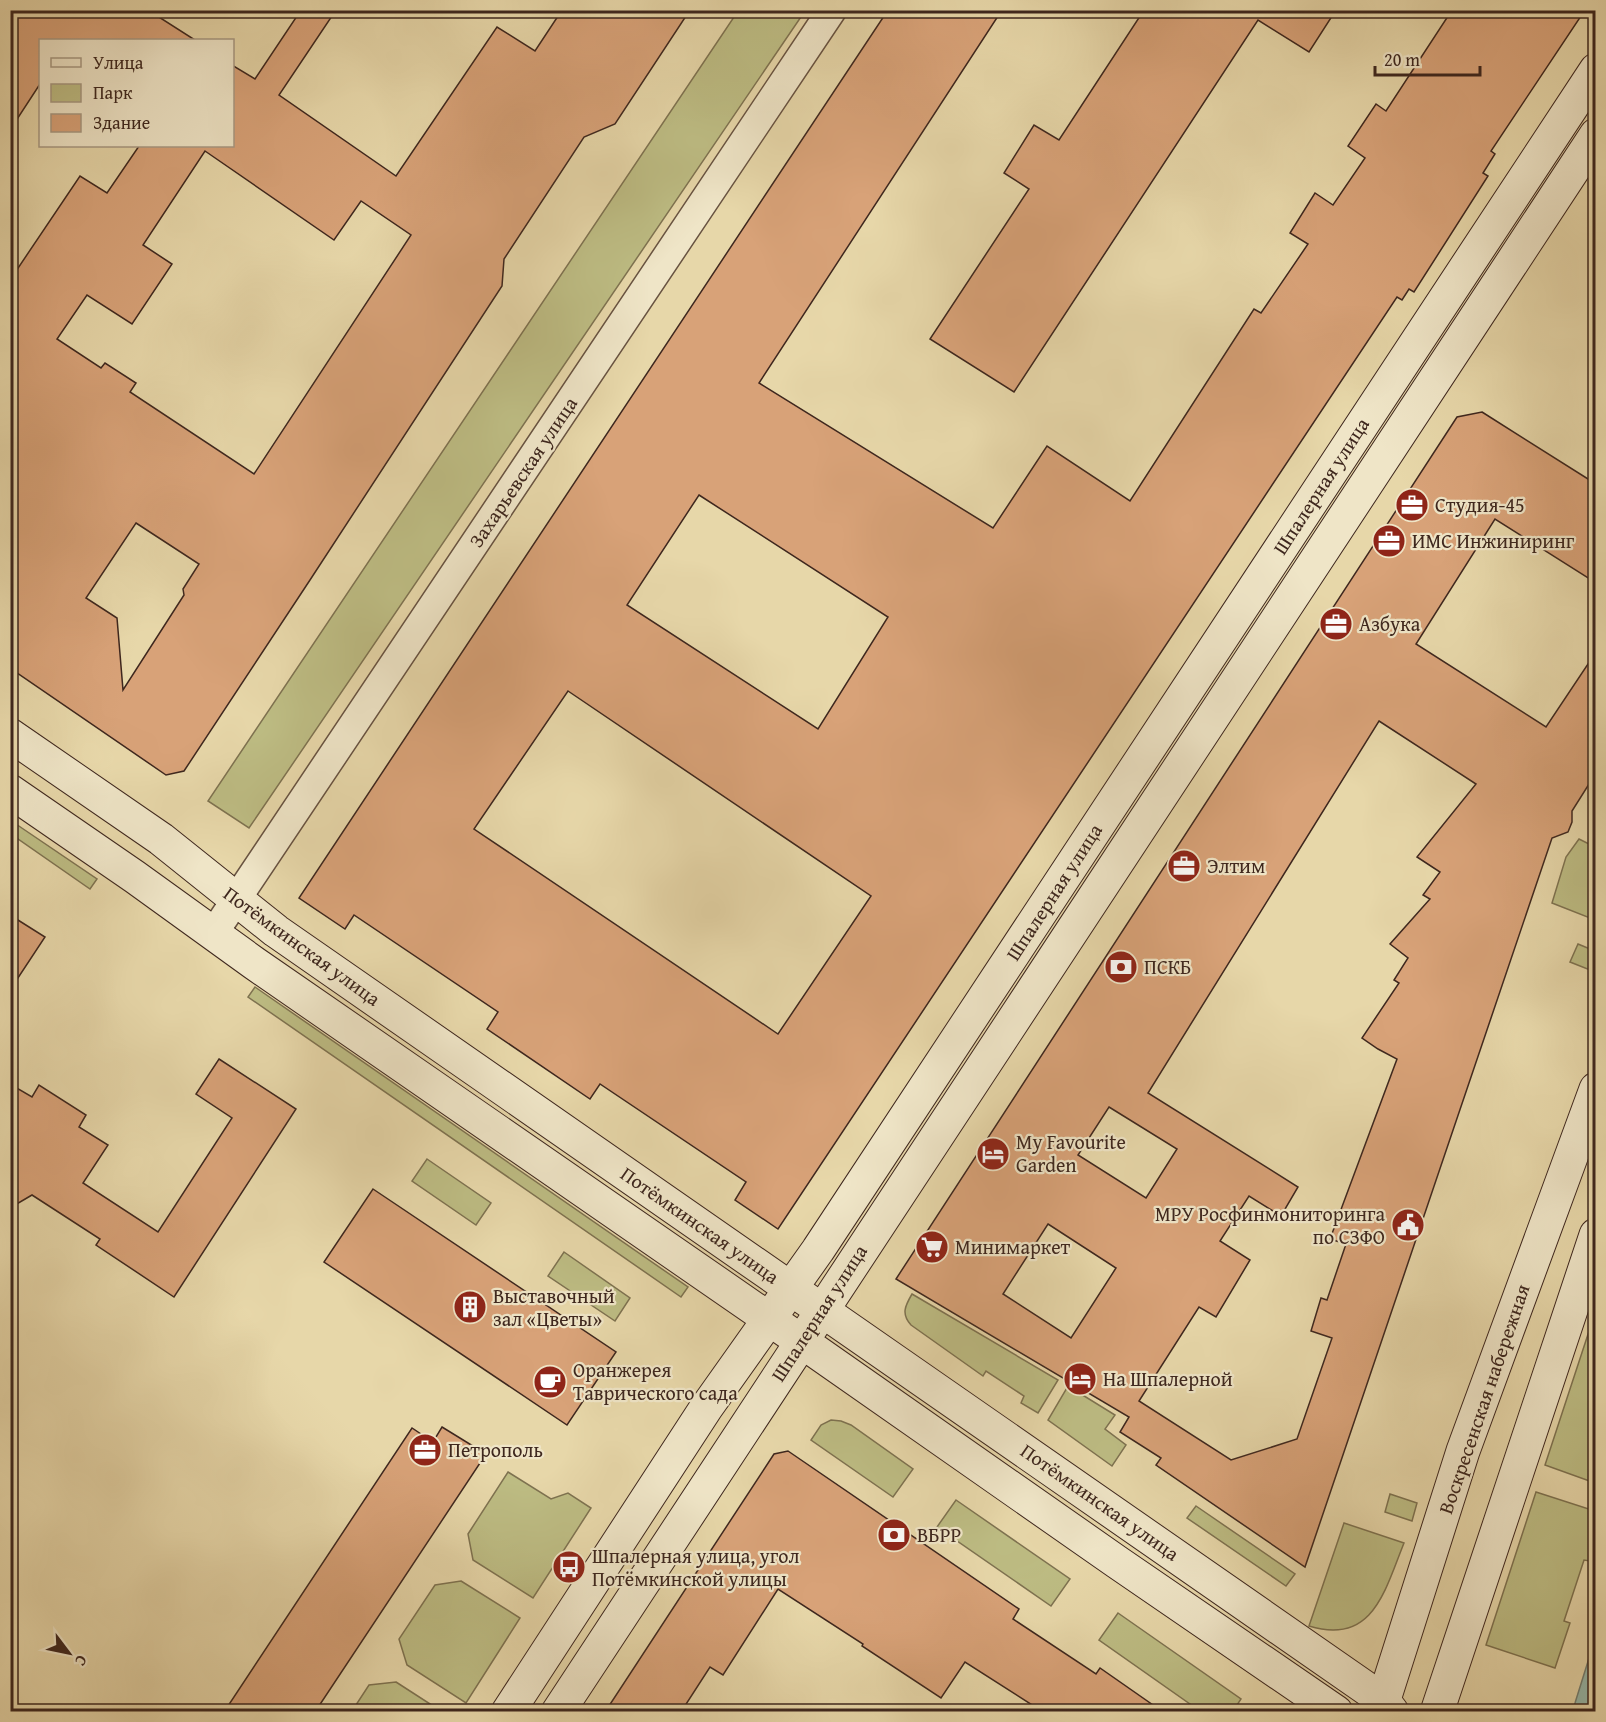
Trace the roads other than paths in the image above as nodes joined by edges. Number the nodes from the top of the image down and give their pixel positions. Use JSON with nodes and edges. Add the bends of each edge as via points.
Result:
{"nodes":[{"id":1,"x":832,"y":10,"type":"edge"},
{"id":2,"x":1596,"y":70,"type":"edge"},
{"id":3,"x":1596,"y":135,"type":"edge"},
{"id":4,"x":10,"y":735,"type":"edge"},
{"id":5,"x":10,"y":791,"type":"edge"},
{"id":6,"x":236,"y":899,"type":"junction"},
{"id":7,"x":213,"y":934,"type":"junction"},
{"id":8,"x":1596,"y":1089,"type":"edge"},
{"id":9,"x":1596,"y":1235,"type":"edge"},
{"id":10,"x":791,"y":1288,"type":"junction"},
{"id":11,"x":821,"y":1310,"type":"junction"},
{"id":12,"x":770,"y":1319,"type":"junction"},
{"id":13,"x":801,"y":1341,"type":"junction"},
{"id":14,"x":1385,"y":1708,"type":"edge"},
{"id":15,"x":508,"y":1712,"type":"edge"},
{"id":16,"x":558,"y":1712,"type":"edge"},
{"id":17,"x":1336,"y":1712,"type":"edge"},
{"id":18,"x":1437,"y":1712,"type":"edge"}],
"edges":[{"from":1,"to":6,"type":"street","name":"Захарьевская улица"},
{"from":2,"to":10,"type":"street","name":"Шпалерная улица"},
{"from":3,"to":11,"type":"street","name":"Шпалерная улица"},
{"from":4,"to":6,"type":"street","name":"Потёмкинская улица","via":[[161,839]]},
{"from":5,"to":7,"type":"street","name":"Потёмкинская улица"},
{"from":6,"to":7,"type":"street","name":"Захарьевская улица"},
{"from":6,"to":10,"type":"street","name":"Потёмкинская улица","via":[[276,932]]},
{"from":7,"to":12,"type":"street","name":"Потёмкинская улица"},
{"from":8,"to":14,"type":"street","name":"Воскресенская набережная","via":[[1463,1451]]},
{"from":9,"to":18,"type":"street"},
{"from":10,"to":11,"type":"street","name":"Потёмкинская улица"},
{"from":10,"to":12,"type":"street","name":"Шпалерная улица"},
{"from":11,"to":13,"type":"street","name":"Шпалерная улица"},
{"from":11,"to":14,"type":"street","name":"Потёмкинская улица"},
{"from":12,"to":13,"type":"street","name":"Потёмкинская улица"},
{"from":12,"to":15,"type":"street","name":"Шпалерная улица","via":[[706,1408]]},
{"from":13,"to":16,"type":"street","name":"Шпалерная улица"},
{"from":13,"to":17,"type":"street","name":"Потёмкинская улица"}]}
